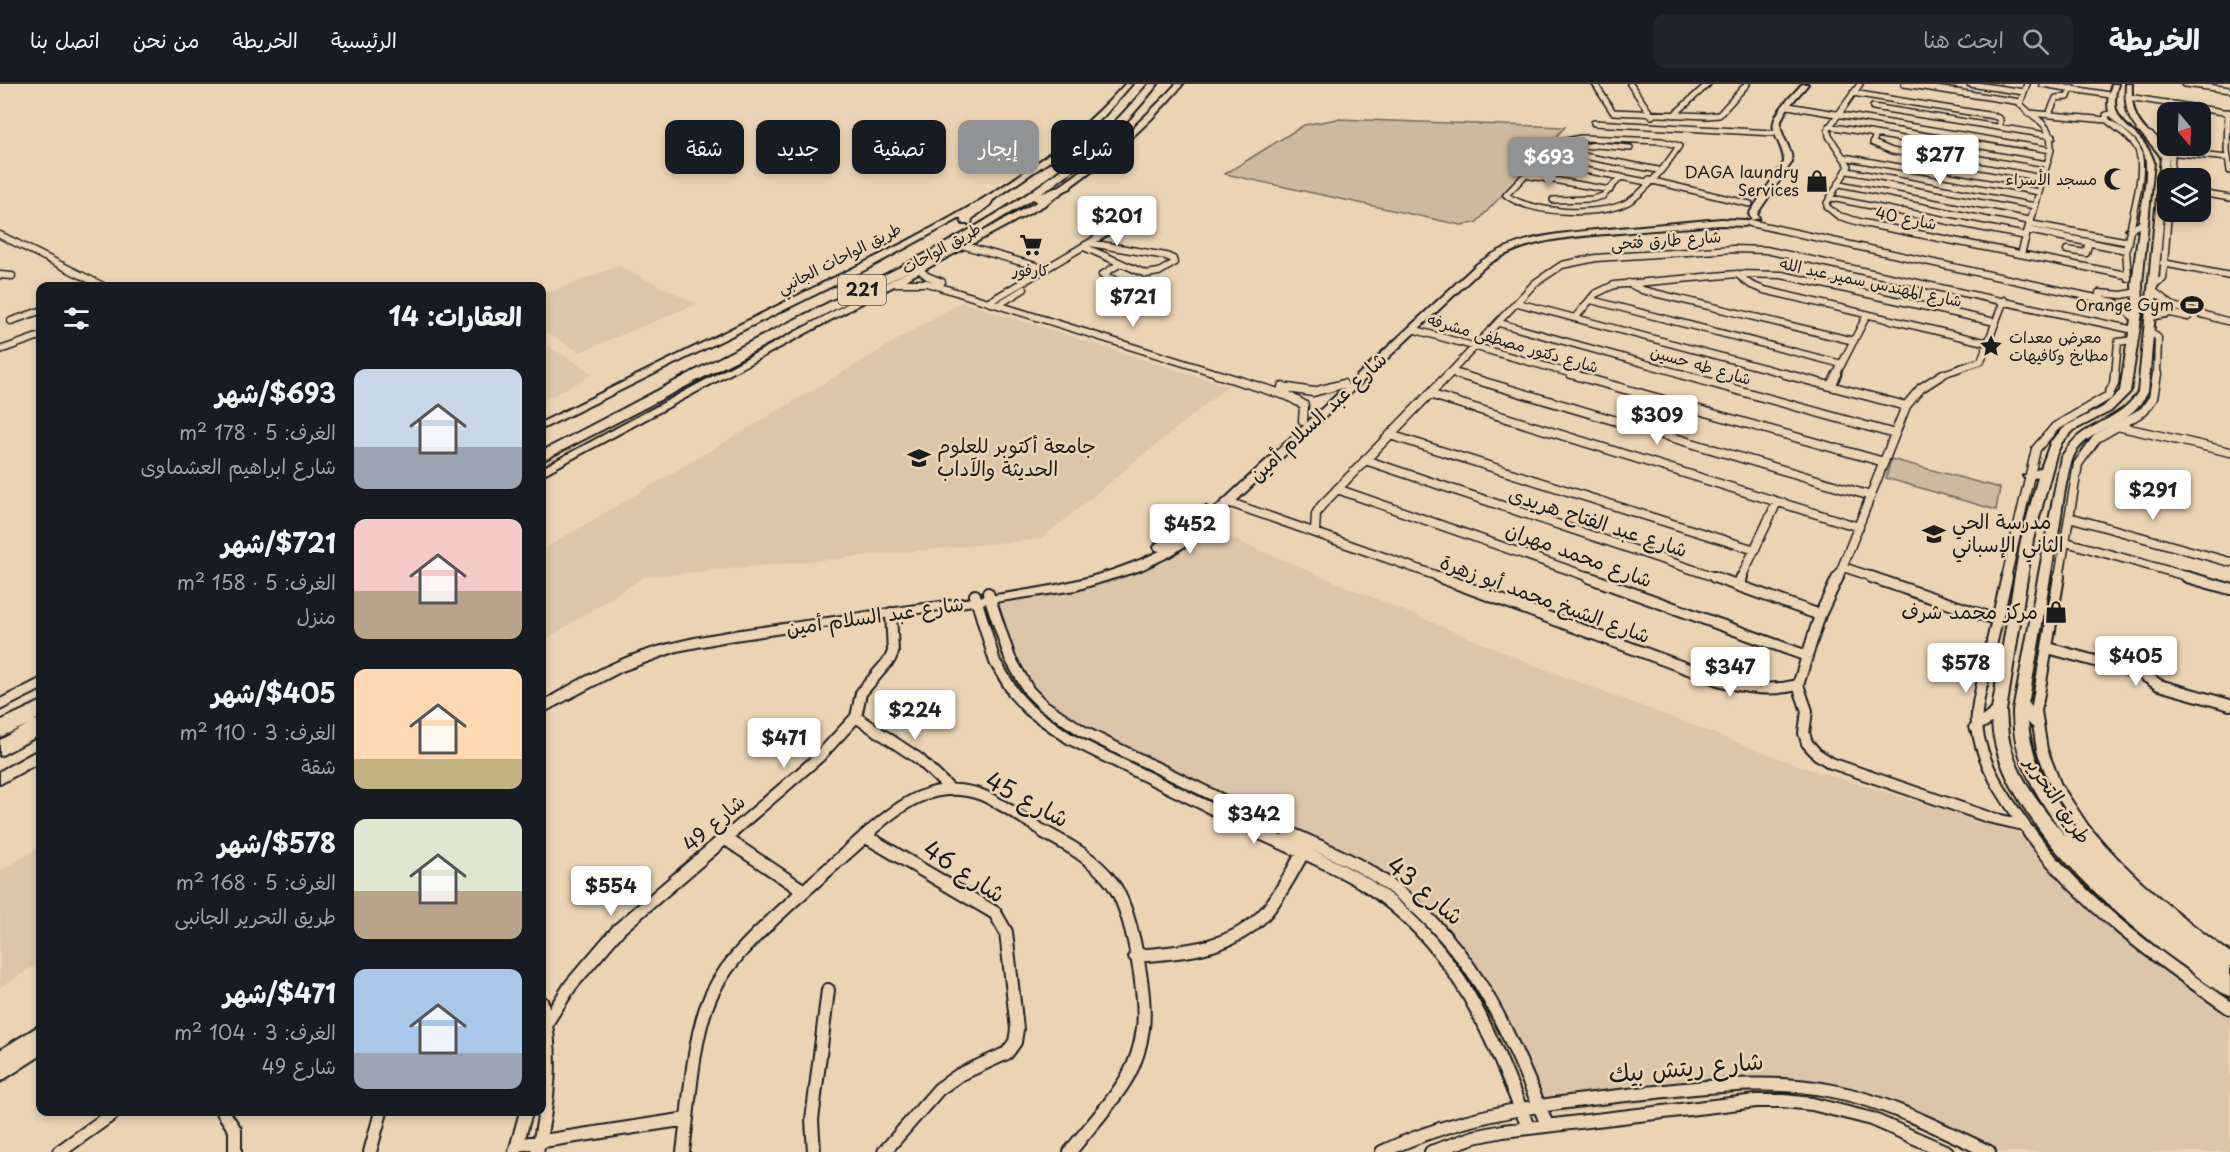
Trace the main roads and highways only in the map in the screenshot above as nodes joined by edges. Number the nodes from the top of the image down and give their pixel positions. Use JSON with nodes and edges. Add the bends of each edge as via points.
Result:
{"nodes":[{"id":1,"x":1141,"y":84,"type":"edge"},
{"id":2,"x":1154,"y":84,"type":"edge"},
{"id":3,"x":1067,"y":186,"type":"road end"},
{"id":4,"x":989,"y":198,"type":"road end"},
{"id":5,"x":990,"y":221,"type":"junction"},
{"id":6,"x":967,"y":222,"type":"junction"},
{"id":7,"x":781,"y":326,"type":"junction"},
{"id":8,"x":752,"y":335,"type":"junction"},
{"id":9,"x":767,"y":339,"type":"junction"},
{"id":10,"x":546,"y":442,"type":"edge"},
{"id":11,"x":546,"y":455,"type":"edge"},
{"id":12,"x":36,"y":711,"type":"edge"},
{"id":13,"x":36,"y":728,"type":"edge"},
{"id":14,"x":0,"y":730,"type":"edge"},
{"id":15,"x":0,"y":749,"type":"edge"}],
"edges":[{"from":1,"to":6,"type":"highway","name":"طريق الواحات","number":"221","via":[[1072,153]]},
{"from":2,"to":5,"type":"highway","name":"طريق الواحات","number":"221","via":[[1117,127],[1085,155]]},
{"from":3,"to":5,"type":"highway"},
{"from":4,"to":6,"type":"highway","via":[[966,218]]},
{"from":5,"to":7,"type":"highway","name":"طريق الواحات","number":"221","via":[[909,266]]},
{"from":6,"to":7,"type":"highway","name":"طريق الواحات","number":"221"},
{"from":7,"to":8,"type":"highway","name":"طريق الواحات","number":"221"},
{"from":7,"to":9,"type":"highway","name":"طريق الواحات","number":"221"},
{"from":8,"to":9,"type":"highway"},
{"from":8,"to":10,"type":"highway","name":"طريق الواحات","number":"221"},
{"from":9,"to":11,"type":"highway","name":"طريق الواحات","number":"221"},
{"from":12,"to":14,"type":"highway"},
{"from":13,"to":15,"type":"highway"}]}
